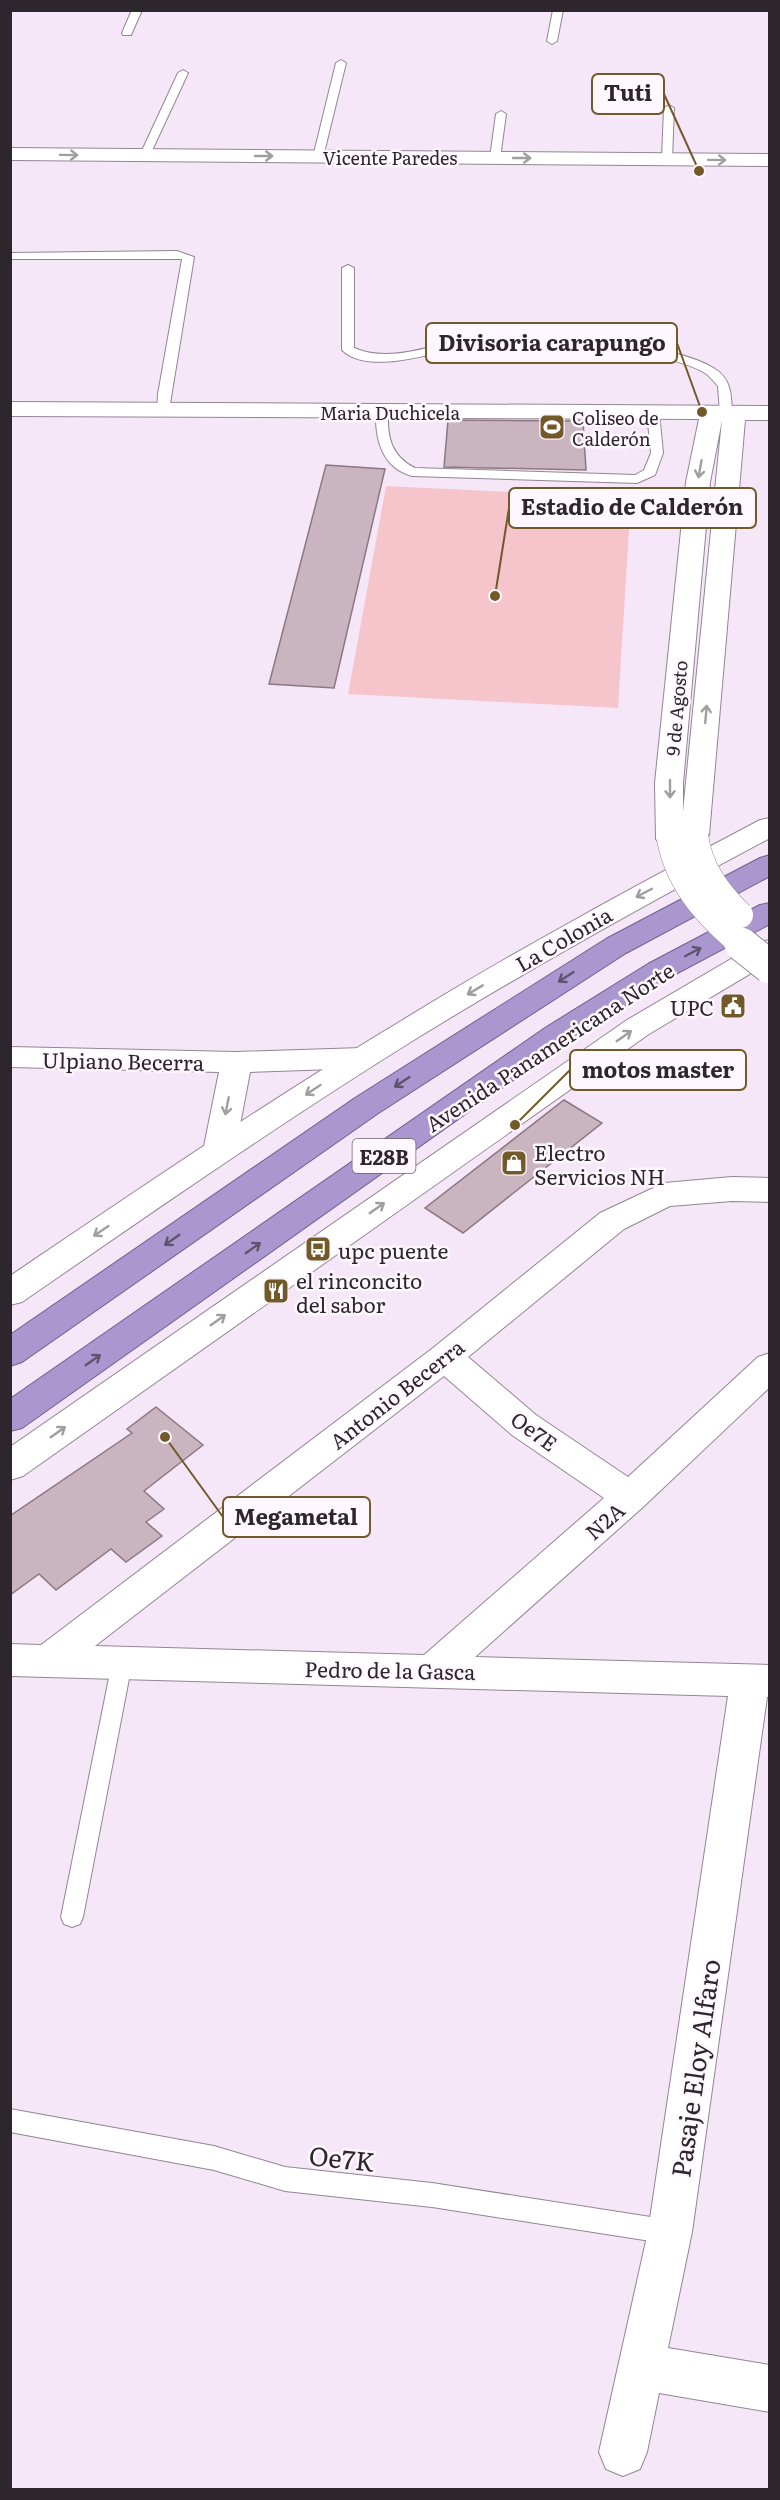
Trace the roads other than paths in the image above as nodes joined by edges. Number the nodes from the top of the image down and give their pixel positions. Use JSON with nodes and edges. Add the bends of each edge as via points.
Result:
{"nodes":[{"id":1,"x":137,"y":10,"type":"edge"},
{"id":2,"x":558,"y":10,"type":"edge"},
{"id":3,"x":127,"y":33,"type":"dead end"},
{"id":4,"x":552,"y":41,"type":"dead end"},
{"id":5,"x":341,"y":63,"type":"dead end"},
{"id":6,"x":183,"y":73,"type":"dead end"},
{"id":7,"x":669,"y":108,"type":"dead end"},
{"id":8,"x":501,"y":114,"type":"dead end"},
{"id":9,"x":10,"y":154,"type":"edge"},
{"id":10,"x":145,"y":155,"type":"junction"},
{"id":11,"x":318,"y":157,"type":"junction"},
{"id":12,"x":495,"y":158,"type":"junction"},
{"id":13,"x":667,"y":159,"type":"junction"},
{"id":14,"x":770,"y":160,"type":"edge"},
{"id":15,"x":10,"y":256,"type":"edge"},
{"id":16,"x":348,"y":268,"type":"dead end"},
{"id":17,"x":10,"y":409,"type":"edge"},
{"id":18,"x":164,"y":410,"type":"junction"},
{"id":19,"x":382,"y":412,"type":"junction"},
{"id":20,"x":653,"y":412,"type":"junction"},
{"id":21,"x":724,"y":412,"type":"junction"},
{"id":22,"x":770,"y":413,"type":"edge"},
{"id":23,"x":770,"y":826,"type":"edge"},
{"id":24,"x":683,"y":837,"type":"junction"},
{"id":25,"x":770,"y":864,"type":"edge"},
{"id":26,"x":770,"y":912,"type":"edge"},
{"id":27,"x":770,"y":943,"type":"edge"},
{"id":28,"x":770,"y":949,"type":"edge"},
{"id":29,"x":770,"y":967,"type":"edge"},
{"id":30,"x":10,"y":1057,"type":"edge"},
{"id":31,"x":362,"y":1058,"type":"junction"},
{"id":32,"x":236,"y":1062,"type":"junction"},
{"id":33,"x":219,"y":1150,"type":"junction"},
{"id":34,"x":770,"y":1190,"type":"edge"},
{"id":35,"x":10,"y":1293,"type":"edge"},
{"id":36,"x":10,"y":1353,"type":"edge"},
{"id":37,"x":445,"y":1356,"type":"junction"},
{"id":38,"x":766,"y":1375,"type":"edge"},
{"id":39,"x":10,"y":1418,"type":"edge"},
{"id":40,"x":10,"y":1466,"type":"edge"},
{"id":41,"x":630,"y":1497,"type":"junction"},
{"id":42,"x":10,"y":1660,"type":"edge"},
{"id":43,"x":48,"y":1662,"type":"junction"},
{"id":44,"x":122,"y":1663,"type":"junction"},
{"id":45,"x":434,"y":1670,"type":"junction"},
{"id":46,"x":760,"y":1681,"type":"edge"},
{"id":47,"x":72,"y":1917,"type":"dead end"},
{"id":48,"x":10,"y":2120,"type":"edge"},
{"id":49,"x":670,"y":2232,"type":"junction"},
{"id":50,"x":641,"y":2367,"type":"junction"},
{"id":51,"x":770,"y":2389,"type":"edge"},
{"id":52,"x":623,"y":2452,"type":"dead end"}],
"edges":[{"from":1,"to":3,"type":"lane"},
{"from":2,"to":4,"type":"lane"},
{"from":5,"to":11,"type":"lane"},
{"from":6,"to":10,"type":"lane"},
{"from":7,"to":13,"type":"lane"},
{"from":8,"to":12,"type":"lane"},
{"from":9,"to":10,"type":"street","name":"Vicente Paredes","one_way":true},
{"from":10,"to":11,"type":"street","name":"Vicente Paredes","one_way":true},
{"from":11,"to":12,"type":"street","name":"Vicente Paredes"},
{"from":12,"to":13,"type":"street","name":"Vicente Paredes","one_way":true},
{"from":13,"to":14,"type":"street","name":"Vicente Paredes","one_way":true},
{"from":15,"to":18,"type":"lane","via":[[188,257]]},
{"from":16,"to":21,"type":"lane","via":[[348,350],[358,357],[400,356],[482,340],[554,341],[661,353],[709,369],[724,385]]},
{"from":17,"to":18,"type":"street","name":"Maria Duchicela"},
{"from":18,"to":19,"type":"street","name":"Maria Duchicela"},
{"from":19,"to":20,"type":"street","name":"Maria Duchicela"},
{"from":19,"to":20,"type":"lane","via":[[383,444],[397,465],[412,472],[637,479],[651,472],[657,453]]},
{"from":20,"to":21,"type":"street","name":"Maria Duchicela"},
{"from":21,"to":22,"type":"street","name":"Maria Duchicela"},
{"from":21,"to":24,"type":"street","name":"9 de Agosto","via":[[698,482],[669,783]]},
{"from":23,"to":31,"type":"street","name":"La Colonia","one_way":true,"via":[[588,922]]},
{"from":24,"to":27,"type":"street","name":"9 de Agosto","bridge":true,"via":[[696,852],[715,888]]},
{"from":24,"to":29,"type":"street","name":"9 de Agosto","bridge":true,"via":[[671,856],[691,893]]},
{"from":25,"to":36,"type":"highway","number":"E28B","one_way":true,"via":[[616,946],[375,1100]]},
{"from":39,"to":26,"type":"highway","name":"Avenida Panamericana Norte","number":"E28B","one_way":true,"via":[[556,1035],[658,971]]},
{"from":40,"to":28,"type":"street","name":"Avenida Panamericana Norte","one_way":true,"via":[[638,1026]]},
{"from":30,"to":32,"type":"street","name":"Ulpiano Becerra"},
{"from":31,"to":32,"type":"street","name":"Ulpiano Becerra"},
{"from":31,"to":33,"type":"street","one_way":true},
{"from":32,"to":33,"type":"street","name":"Ulpiano Becerra","one_way":true},
{"from":33,"to":35,"type":"street","one_way":true},
{"from":34,"to":37,"type":"street","name":"Antonio Becerra","via":[[664,1195],[612,1221]]},
{"from":37,"to":41,"type":"street","name":"Oe7E","via":[[524,1425]]},
{"from":37,"to":43,"type":"street","name":"Antonio Becerra"},
{"from":38,"to":41,"type":"street","name":"N2A"},
{"from":41,"to":45,"type":"street","name":"N2A"},
{"from":42,"to":43,"type":"street","name":"Pedro de la Gasca"},
{"from":43,"to":44,"type":"street","name":"Pedro de la Gasca"},
{"from":44,"to":45,"type":"street","name":"Pedro de la Gasca"},
{"from":44,"to":47,"type":"lane"},
{"from":45,"to":46,"type":"street","name":"Pedro de la Gasca"},
{"from":46,"to":49,"type":"street","name":"Pasaje Eloy Alfaro"},
{"from":48,"to":49,"type":"lane","name":"Oe7K","via":[[214,2158],[285,2179],[432,2195]]},
{"from":49,"to":50,"type":"street","name":"Pasaje Eloy Alfaro"},
{"from":50,"to":51,"type":"street"},
{"from":50,"to":52,"type":"street","name":"Pasaje Eloy Alfaro"}]}
